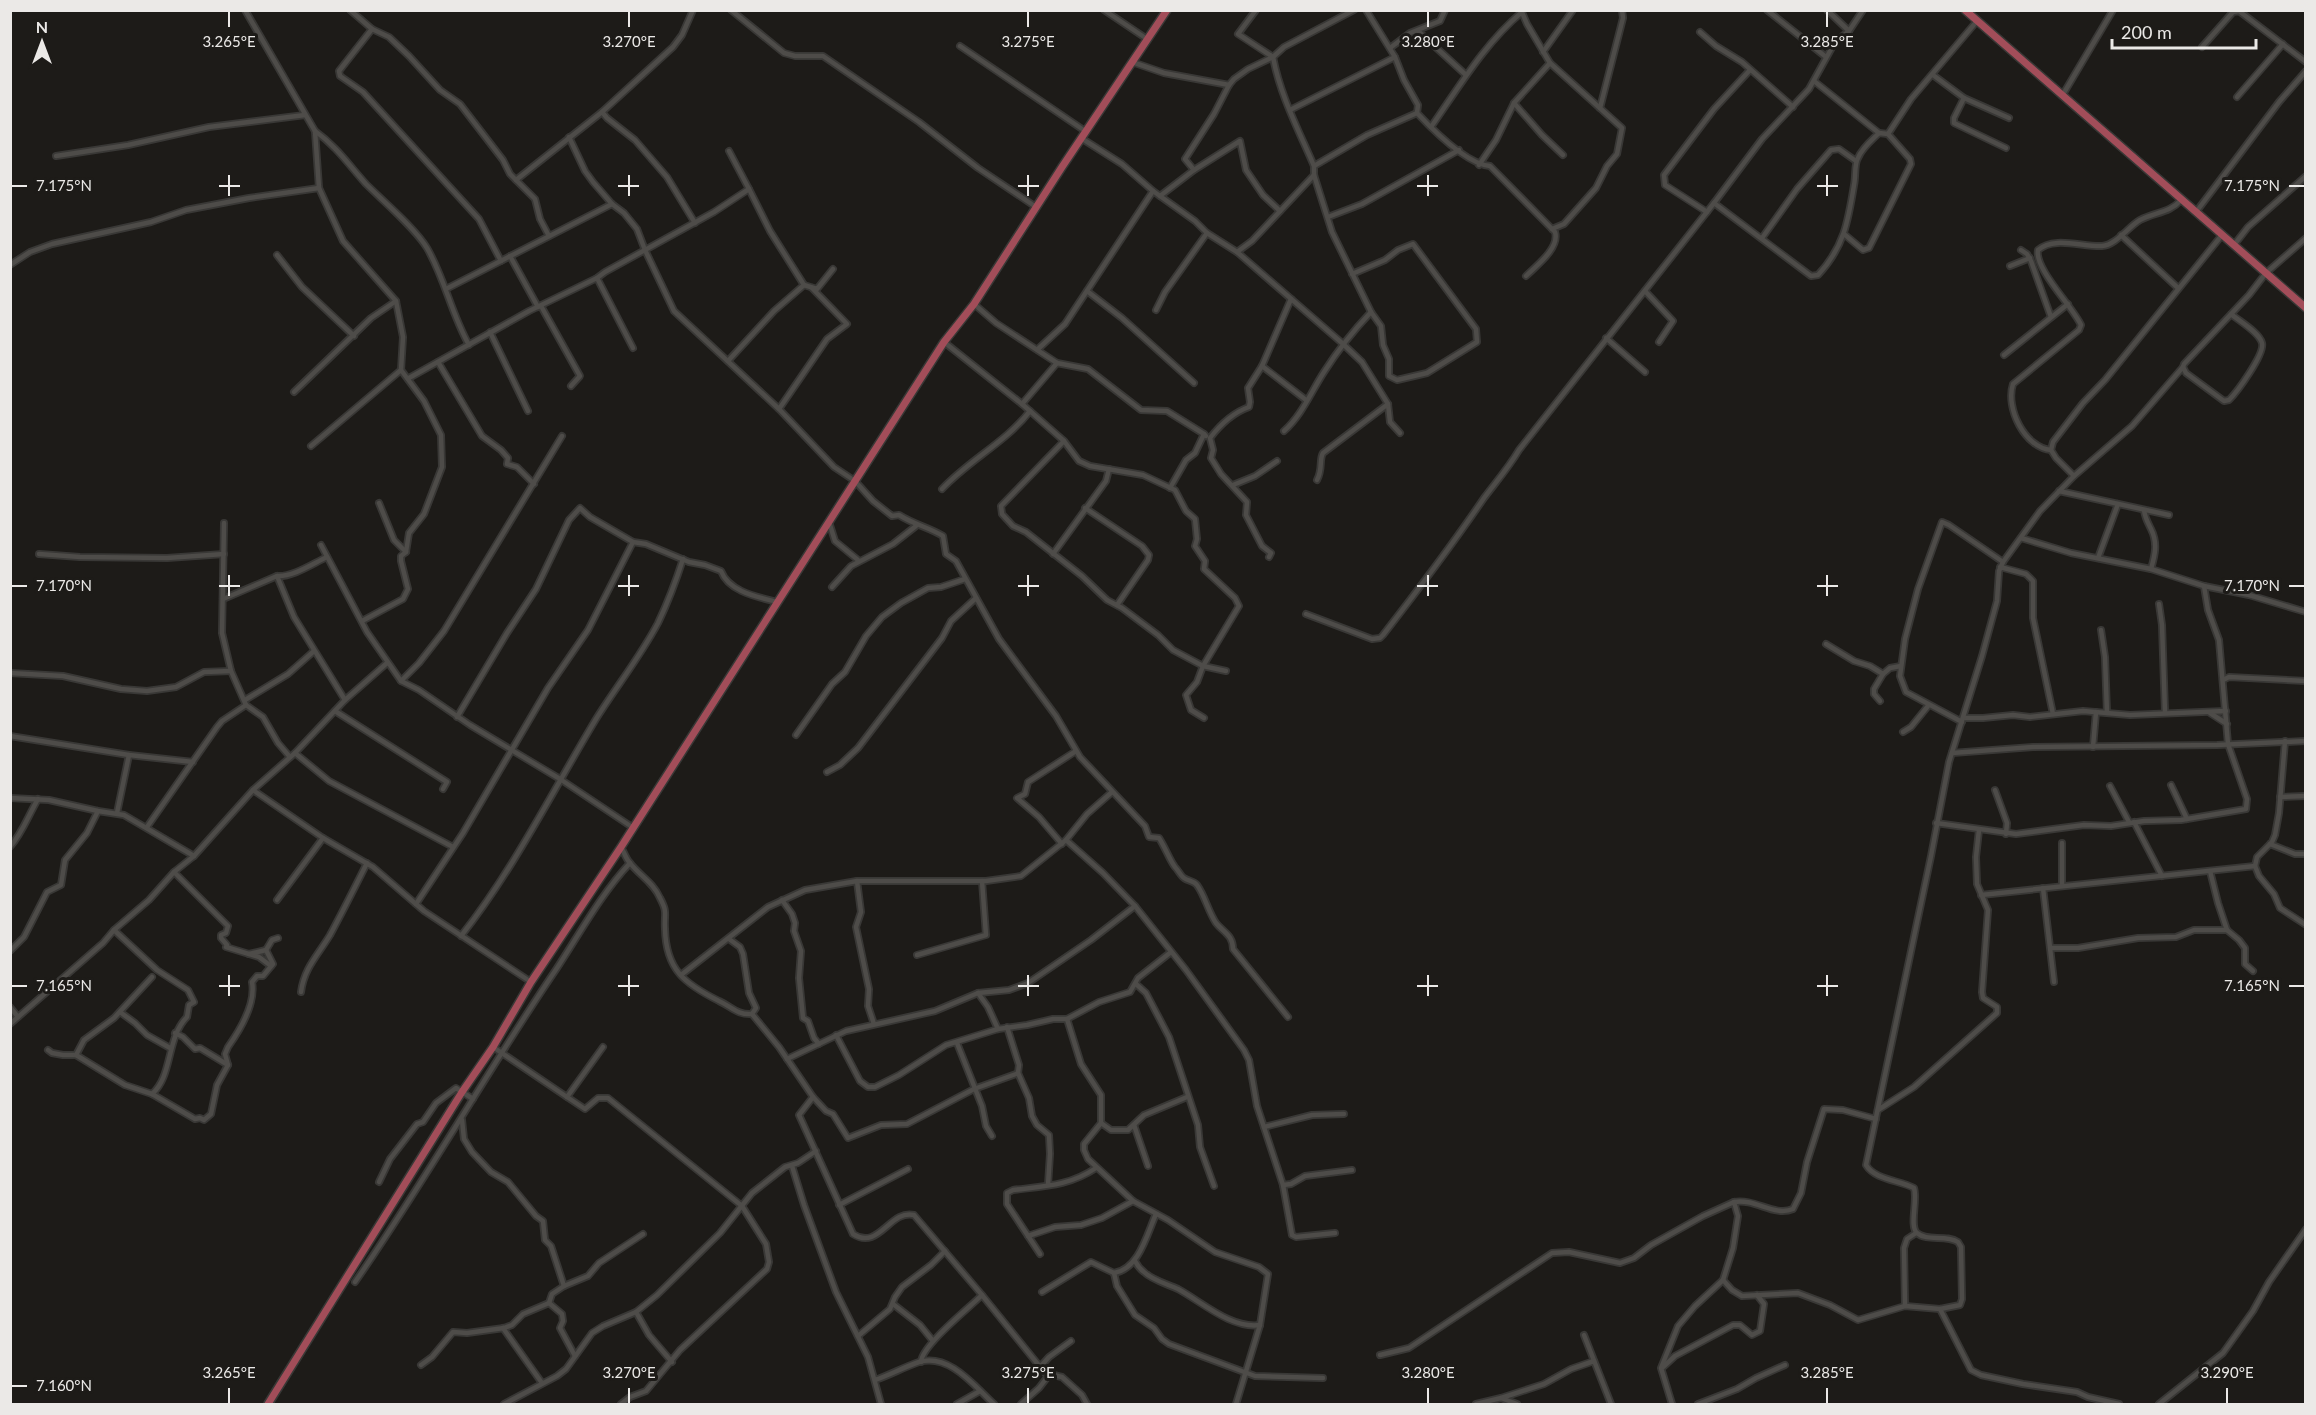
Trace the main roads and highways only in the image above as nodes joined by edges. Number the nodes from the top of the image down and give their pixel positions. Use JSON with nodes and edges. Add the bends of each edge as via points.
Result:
{"nodes":[{"id":1,"x":1167,"y":10,"type":"edge"},
{"id":2,"x":1965,"y":10,"type":"edge"},
{"id":3,"x":2306,"y":308,"type":"edge"},
{"id":4,"x":268,"y":1404,"type":"edge"}],
"edges":[{"from":1,"to":4,"type":"main road","via":[[974,304],[944,342],[531,982]]},
{"from":2,"to":3,"type":"main road"}]}
